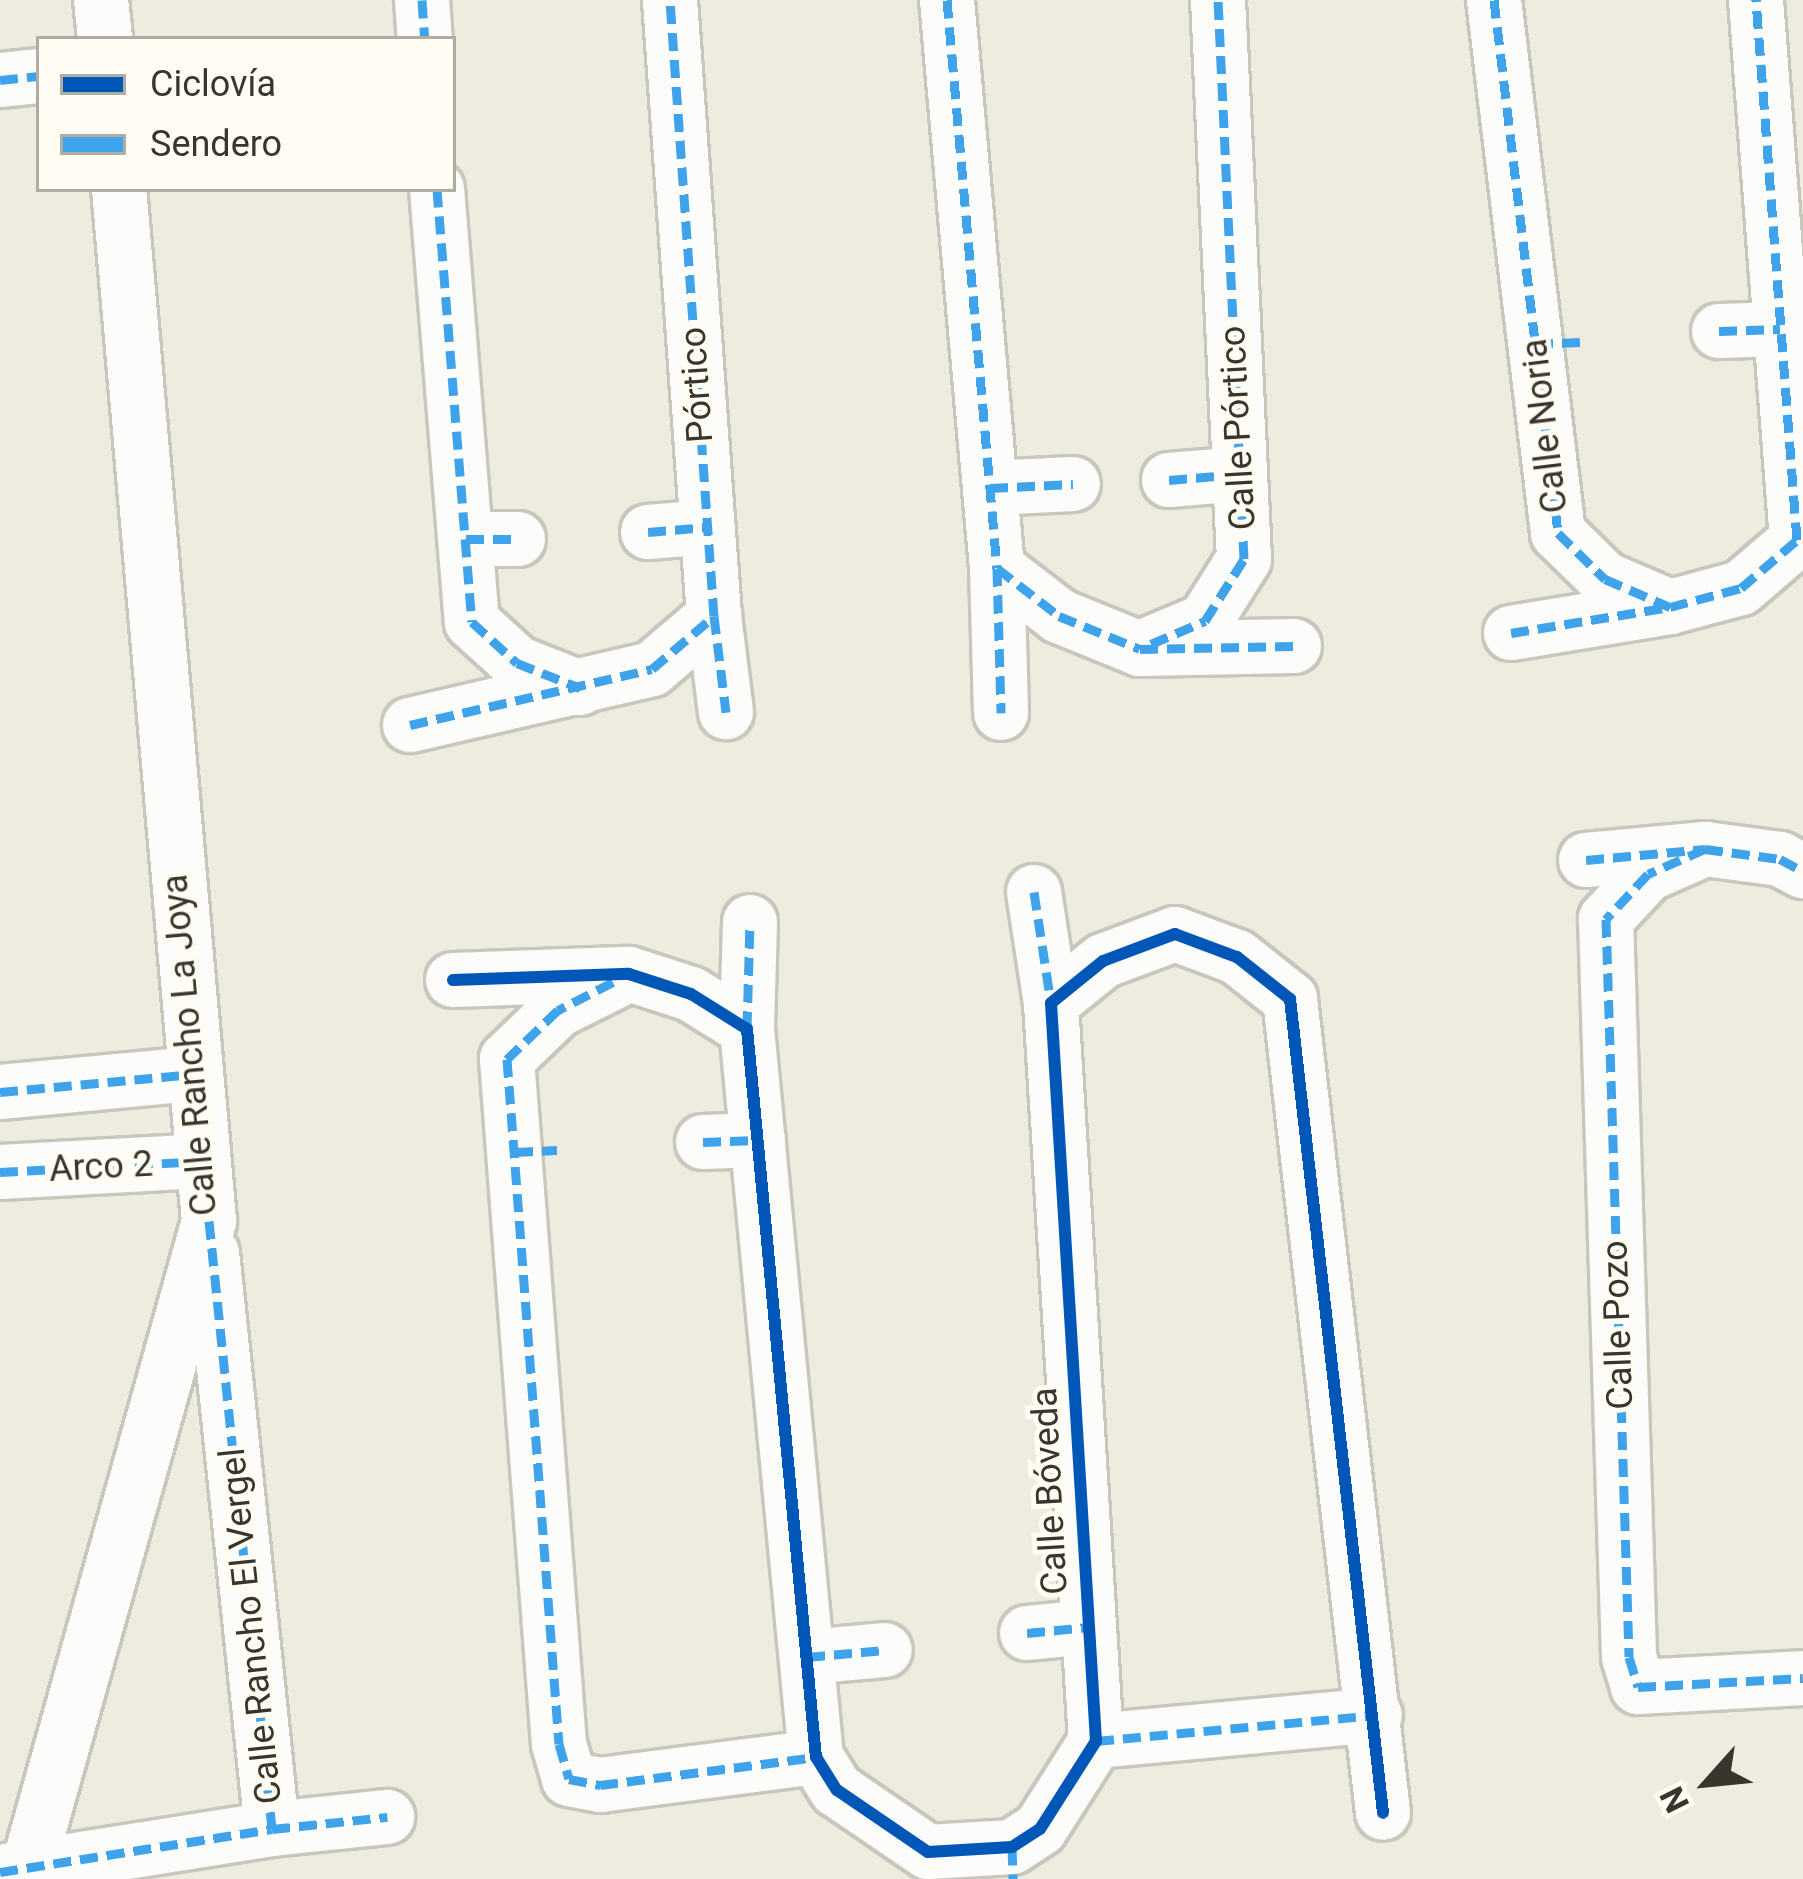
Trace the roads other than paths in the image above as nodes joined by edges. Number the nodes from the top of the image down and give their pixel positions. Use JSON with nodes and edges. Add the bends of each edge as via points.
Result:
{"nodes":[{"id":1,"x":101,"y":0,"type":"edge"},
{"id":2,"x":422,"y":0,"type":"edge"},
{"id":3,"x":670,"y":0,"type":"edge"},
{"id":4,"x":947,"y":0,"type":"edge"},
{"id":5,"x":1218,"y":0,"type":"edge"},
{"id":6,"x":1494,"y":0,"type":"edge"},
{"id":7,"x":1756,"y":0,"type":"edge"},
{"id":8,"x":106,"y":36,"type":"edge"},
{"id":9,"x":425,"y":36,"type":"edge"},
{"id":10,"x":36,"y":76,"type":"edge"},
{"id":11,"x":0,"y":80,"type":"edge"},
{"id":12,"x":119,"y":192,"type":"edge"},
{"id":13,"x":437,"y":192,"type":"edge"},
{"id":14,"x":1780,"y":328,"type":"junction"},
{"id":15,"x":1719,"y":331,"type":"dead end"},
{"id":16,"x":1240,"y":474,"type":"junction"},
{"id":17,"x":1168,"y":480,"type":"dead end"},
{"id":18,"x":1073,"y":484,"type":"dead end"},
{"id":19,"x":990,"y":488,"type":"junction"},
{"id":20,"x":707,"y":527,"type":"junction"},
{"id":21,"x":648,"y":532,"type":"dead end"},
{"id":22,"x":997,"y":568,"type":"junction"},
{"id":23,"x":1670,"y":607,"type":"junction"},
{"id":24,"x":713,"y":616,"type":"junction"},
{"id":25,"x":1511,"y":633,"type":"dead end"},
{"id":26,"x":1294,"y":646,"type":"dead end"},
{"id":27,"x":1140,"y":649,"type":"junction"},
{"id":28,"x":580,"y":688,"type":"junction"},
{"id":29,"x":726,"y":712,"type":"dead end"},
{"id":30,"x":1001,"y":713,"type":"dead end"},
{"id":31,"x":410,"y":725,"type":"dead end"},
{"id":32,"x":1705,"y":849,"type":"junction"},
{"id":33,"x":1586,"y":860,"type":"dead end"},
{"id":34,"x":1803,"y":871,"type":"edge"},
{"id":35,"x":1034,"y":892,"type":"dead end"},
{"id":36,"x":750,"y":922,"type":"dead end"},
{"id":37,"x":629,"y":974,"type":"junction"},
{"id":38,"x":453,"y":980,"type":"dead end"},
{"id":39,"x":1051,"y":1003,"type":"junction"},
{"id":40,"x":747,"y":1029,"type":"junction"},
{"id":41,"x":194,"y":1074,"type":"junction"},
{"id":42,"x":0,"y":1092,"type":"edge"},
{"id":43,"x":758,"y":1140,"type":"junction"},
{"id":44,"x":703,"y":1142,"type":"dead end"},
{"id":45,"x":201,"y":1161,"type":"junction"},
{"id":46,"x":0,"y":1172,"type":"edge"},
{"id":47,"x":209,"y":1221,"type":"junction"},
{"id":48,"x":1088,"y":1627,"type":"junction"},
{"id":49,"x":1027,"y":1633,"type":"dead end"},
{"id":50,"x":885,"y":1650,"type":"dead end"},
{"id":51,"x":807,"y":1657,"type":"junction"},
{"id":52,"x":1803,"y":1678,"type":"edge"},
{"id":53,"x":1375,"y":1715,"type":"junction"},
{"id":54,"x":1096,"y":1741,"type":"junction"},
{"id":55,"x":816,"y":1757,"type":"junction"},
{"id":56,"x":1383,"y":1813,"type":"dead end"},
{"id":57,"x":387,"y":1817,"type":"dead end"},
{"id":58,"x":272,"y":1829,"type":"junction"},
{"id":59,"x":1012,"y":1863,"type":"edge"},
{"id":60,"x":929,"y":1865,"type":"edge"},
{"id":61,"x":21,"y":1872,"type":"edge"}],
"edges":[{"from":1,"to":8,"type":"street"},
{"from":2,"to":9,"type":"street"},
{"from":3,"to":20,"type":"street","name":"Pórtico"},
{"from":4,"to":19,"type":"street"},
{"from":5,"to":16,"type":"street","name":"Calle Pórtico"},
{"from":6,"to":23,"type":"street","name":"Calle Noria","via":[[1557,343],[1558,533],[1605,579]]},
{"from":7,"to":14,"type":"street"},
{"from":10,"to":11,"type":"street"},
{"from":12,"to":41,"type":"street","name":"Calle Rancho La Joya"},
{"from":13,"to":28,"type":"street","via":[[492,539],[472,622],[517,663]]},
{"from":14,"to":15,"type":"street"},
{"from":14,"to":23,"type":"street","via":[[1797,540],[1741,588]]},
{"from":16,"to":17,"type":"street"},
{"from":16,"to":27,"type":"street","name":"Calle Pórtico","via":[[1244,559],[1204,621]]},
{"from":18,"to":19,"type":"street"},
{"from":19,"to":22,"type":"street"},
{"from":20,"to":21,"type":"street"},
{"from":20,"to":24,"type":"street","name":"Pórtico"},
{"from":22,"to":27,"type":"street","via":[[1059,616]]},
{"from":22,"to":30,"type":"street"},
{"from":23,"to":25,"type":"street"},
{"from":24,"to":28,"type":"street","via":[[652,669]]},
{"from":24,"to":29,"type":"street"},
{"from":26,"to":27,"type":"street"},
{"from":28,"to":31,"type":"street"},
{"from":32,"to":33,"type":"street"},
{"from":32,"to":34,"type":"street","via":[[1780,859]]},
{"from":32,"to":52,"type":"street","name":"Calle Pozo","via":[[1648,874],[1606,919],[1629,1657],[1638,1687]]},
{"from":35,"to":39,"type":"street","name":"Calle Bóveda"},
{"from":36,"to":40,"type":"street"},
{"from":37,"to":38,"type":"street"},
{"from":37,"to":40,"type":"street","via":[[691,994]]},
{"from":37,"to":55,"type":"street","via":[[559,1010],[507,1059],[536,1151],[559,1744],[569,1779],[600,1786]]},
{"from":39,"to":48,"type":"street","name":"Calle Bóveda"},
{"from":39,"to":53,"type":"street","via":[[1103,961],[1175,934],[1237,958],[1290,999]]},
{"from":40,"to":43,"type":"street"},
{"from":41,"to":42,"type":"street"},
{"from":41,"to":45,"type":"street","name":"Calle Rancho La Joya"},
{"from":43,"to":44,"type":"street"},
{"from":43,"to":51,"type":"street"},
{"from":45,"to":46,"type":"street","name":"Arco 2"},
{"from":45,"to":47,"type":"street","name":"Calle Rancho La Joya"},
{"from":47,"to":58,"type":"street","name":"Calle Rancho El Vergel"},
{"from":47,"to":61,"type":"street","name":"Calle Rancho La Joya"},
{"from":48,"to":49,"type":"street"},
{"from":48,"to":54,"type":"street","name":"Calle Bóveda"},
{"from":50,"to":51,"type":"street"},
{"from":51,"to":55,"type":"street"},
{"from":53,"to":54,"type":"street"},
{"from":53,"to":56,"type":"street"},
{"from":54,"to":59,"type":"street"},
{"from":55,"to":60,"type":"street","via":[[837,1790]]},
{"from":57,"to":58,"type":"street"},
{"from":58,"to":61,"type":"street","name":"Calle Rancho El Vergel"},
{"from":59,"to":60,"type":"street"}]}
